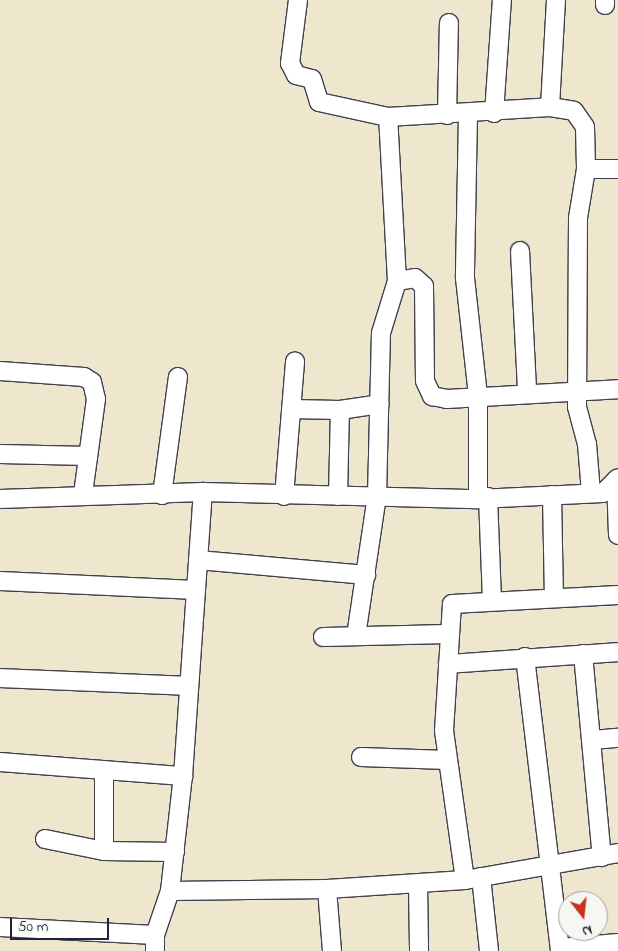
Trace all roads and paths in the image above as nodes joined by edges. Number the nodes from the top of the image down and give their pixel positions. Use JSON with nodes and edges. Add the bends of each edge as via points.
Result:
{"nodes":[{"id":1,"x":298,"y":0,"type":"edge"},
{"id":2,"x":502,"y":0,"type":"edge"},
{"id":3,"x":556,"y":0,"type":"edge"},
{"id":4,"x":449,"y":23,"type":"dead end"},
{"id":5,"x":550,"y":107,"type":"junction"},
{"id":6,"x":494,"y":113,"type":"junction"},
{"id":7,"x":468,"y":114,"type":"junction"},
{"id":8,"x":446,"y":115,"type":"junction"},
{"id":9,"x":388,"y":117,"type":"junction"},
{"id":10,"x":586,"y":169,"type":"junction"},
{"id":11,"x":618,"y":169,"type":"edge"},
{"id":12,"x":520,"y":251,"type":"dead end"},
{"id":13,"x":397,"y":281,"type":"junction"},
{"id":14,"x":295,"y":361,"type":"dead end"},
{"id":15,"x":0,"y":371,"type":"edge"},
{"id":16,"x":178,"y":377,"type":"dead end"},
{"id":17,"x":578,"y":389,"type":"junction"},
{"id":18,"x":618,"y":389,"type":"edge"},
{"id":19,"x":526,"y":391,"type":"junction"},
{"id":20,"x":478,"y":396,"type":"junction"},
{"id":21,"x":380,"y":404,"type":"junction"},
{"id":22,"x":291,"y":409,"type":"junction"},
{"id":23,"x":340,"y":410,"type":"junction"},
{"id":24,"x":0,"y":454,"type":"edge"},
{"id":25,"x":88,"y":456,"type":"junction"},
{"id":26,"x":617,"y":479,"type":"edge"},
{"id":27,"x":203,"y":492,"type":"junction"},
{"id":28,"x":591,"y":493,"type":"junction"},
{"id":29,"x":83,"y":494,"type":"junction"},
{"id":30,"x":162,"y":495,"type":"junction"},
{"id":31,"x":552,"y":495,"type":"junction"},
{"id":32,"x":284,"y":496,"type":"junction"},
{"id":33,"x":338,"y":496,"type":"junction"},
{"id":34,"x":377,"y":496,"type":"junction"},
{"id":35,"x":483,"y":498,"type":"junction"},
{"id":36,"x":0,"y":499,"type":"edge"},
{"id":37,"x":618,"y":535,"type":"edge"},
{"id":38,"x":198,"y":560,"type":"junction"},
{"id":39,"x":366,"y":575,"type":"junction"},
{"id":40,"x":0,"y":581,"type":"edge"},
{"id":41,"x":196,"y":590,"type":"junction"},
{"id":42,"x":618,"y":595,"type":"edge"},
{"id":43,"x":554,"y":598,"type":"junction"},
{"id":44,"x":492,"y":600,"type":"junction"},
{"id":45,"x":448,"y":634,"type":"junction"},
{"id":46,"x":356,"y":636,"type":"junction"},
{"id":47,"x":323,"y":637,"type":"dead end"},
{"id":48,"x":618,"y":652,"type":"edge"},
{"id":49,"x":583,"y":654,"type":"junction"},
{"id":50,"x":525,"y":657,"type":"junction"},
{"id":51,"x":448,"y":664,"type":"junction"},
{"id":52,"x":0,"y":678,"type":"edge"},
{"id":53,"x":188,"y":686,"type":"junction"},
{"id":54,"x":618,"y":738,"type":"edge"},
{"id":55,"x":592,"y":740,"type":"junction"},
{"id":56,"x":361,"y":757,"type":"dead end"},
{"id":57,"x":447,"y":760,"type":"junction"},
{"id":58,"x":0,"y":762,"type":"edge"},
{"id":59,"x":104,"y":770,"type":"junction"},
{"id":60,"x":184,"y":776,"type":"junction"},
{"id":61,"x":45,"y":839,"type":"dead end"},
{"id":62,"x":104,"y":851,"type":"junction"},
{"id":63,"x":174,"y":852,"type":"junction"},
{"id":64,"x":610,"y":855,"type":"edge"},
{"id":65,"x":550,"y":864,"type":"junction"},
{"id":66,"x":473,"y":878,"type":"junction"},
{"id":67,"x":418,"y":884,"type":"junction"},
{"id":68,"x":327,"y":889,"type":"junction"},
{"id":69,"x":170,"y":891,"type":"junction"},
{"id":70,"x":0,"y":927,"type":"edge"},
{"id":71,"x":155,"y":943,"type":"edge"},
{"id":72,"x":618,"y":943,"type":"edge"},
{"id":73,"x":560,"y":949,"type":"edge"},
{"id":74,"x":332,"y":951,"type":"edge"},
{"id":75,"x":419,"y":951,"type":"edge"},
{"id":76,"x":490,"y":951,"type":"edge"}],
"edges":[{"from":1,"to":9,"type":"street","via":[[292,70],[312,79],[318,102]]},
{"from":2,"to":6,"type":"street"},
{"from":3,"to":5,"type":"street"},
{"from":4,"to":8,"type":"street"},
{"from":5,"to":6,"type":"street"},
{"from":5,"to":10,"type":"street","via":[[574,111],[583,120]]},
{"from":6,"to":7,"type":"street"},
{"from":7,"to":8,"type":"street"},
{"from":7,"to":20,"type":"street","via":[[465,278]]},
{"from":8,"to":9,"type":"street"},
{"from":9,"to":13,"type":"street"},
{"from":10,"to":11,"type":"street"},
{"from":10,"to":17,"type":"street","via":[[578,218]]},
{"from":12,"to":19,"type":"street"},
{"from":13,"to":20,"type":"street","via":[[415,278],[424,286],[425,381],[432,396]]},
{"from":13,"to":21,"type":"street","via":[[381,333]]},
{"from":14,"to":22,"type":"street"},
{"from":15,"to":25,"type":"street","via":[[84,377],[92,382],[96,399]]},
{"from":16,"to":30,"type":"street"},
{"from":17,"to":18,"type":"street"},
{"from":17,"to":19,"type":"street"},
{"from":17,"to":28,"type":"street"},
{"from":19,"to":20,"type":"street"},
{"from":20,"to":35,"type":"street"},
{"from":21,"to":23,"type":"street"},
{"from":21,"to":34,"type":"street"},
{"from":22,"to":23,"type":"street"},
{"from":22,"to":32,"type":"street"},
{"from":23,"to":33,"type":"street"},
{"from":24,"to":25,"type":"street"},
{"from":25,"to":29,"type":"street"},
{"from":26,"to":28,"type":"street","via":[[611,489]]},
{"from":26,"to":37,"type":"street"},
{"from":27,"to":30,"type":"street"},
{"from":27,"to":32,"type":"street"},
{"from":27,"to":38,"type":"street"},
{"from":28,"to":31,"type":"street"},
{"from":29,"to":30,"type":"street"},
{"from":29,"to":36,"type":"street"},
{"from":31,"to":35,"type":"street"},
{"from":31,"to":43,"type":"street"},
{"from":32,"to":33,"type":"street"},
{"from":33,"to":34,"type":"street"},
{"from":34,"to":35,"type":"street"},
{"from":34,"to":39,"type":"street"},
{"from":35,"to":44,"type":"street"},
{"from":38,"to":39,"type":"street"},
{"from":38,"to":41,"type":"street"},
{"from":39,"to":46,"type":"street"},
{"from":40,"to":41,"type":"street"},
{"from":41,"to":53,"type":"street"},
{"from":42,"to":43,"type":"street"},
{"from":43,"to":44,"type":"street"},
{"from":44,"to":45,"type":"street","via":[[452,604]]},
{"from":45,"to":46,"type":"street"},
{"from":45,"to":51,"type":"street"},
{"from":46,"to":47,"type":"street"},
{"from":48,"to":49,"type":"street"},
{"from":49,"to":50,"type":"street"},
{"from":49,"to":55,"type":"street"},
{"from":50,"to":51,"type":"street"},
{"from":50,"to":65,"type":"street"},
{"from":51,"to":57,"type":"street","via":[[444,731]]},
{"from":52,"to":53,"type":"street"},
{"from":53,"to":60,"type":"street"},
{"from":54,"to":55,"type":"street"},
{"from":55,"to":64,"type":"street"},
{"from":56,"to":57,"type":"street"},
{"from":57,"to":66,"type":"street"},
{"from":58,"to":59,"type":"street"},
{"from":59,"to":60,"type":"street"},
{"from":59,"to":62,"type":"street"},
{"from":60,"to":63,"type":"street"},
{"from":61,"to":62,"type":"street"},
{"from":62,"to":63,"type":"street"},
{"from":63,"to":69,"type":"street"},
{"from":64,"to":65,"type":"street"},
{"from":65,"to":66,"type":"street"},
{"from":65,"to":73,"type":"street"},
{"from":66,"to":67,"type":"street"},
{"from":66,"to":76,"type":"street"},
{"from":67,"to":68,"type":"street"},
{"from":67,"to":75,"type":"street"},
{"from":68,"to":69,"type":"street"},
{"from":68,"to":74,"type":"street"},
{"from":69,"to":71,"type":"street"},
{"from":70,"to":71,"type":"street"},
{"from":72,"to":73,"type":"street"}]}
